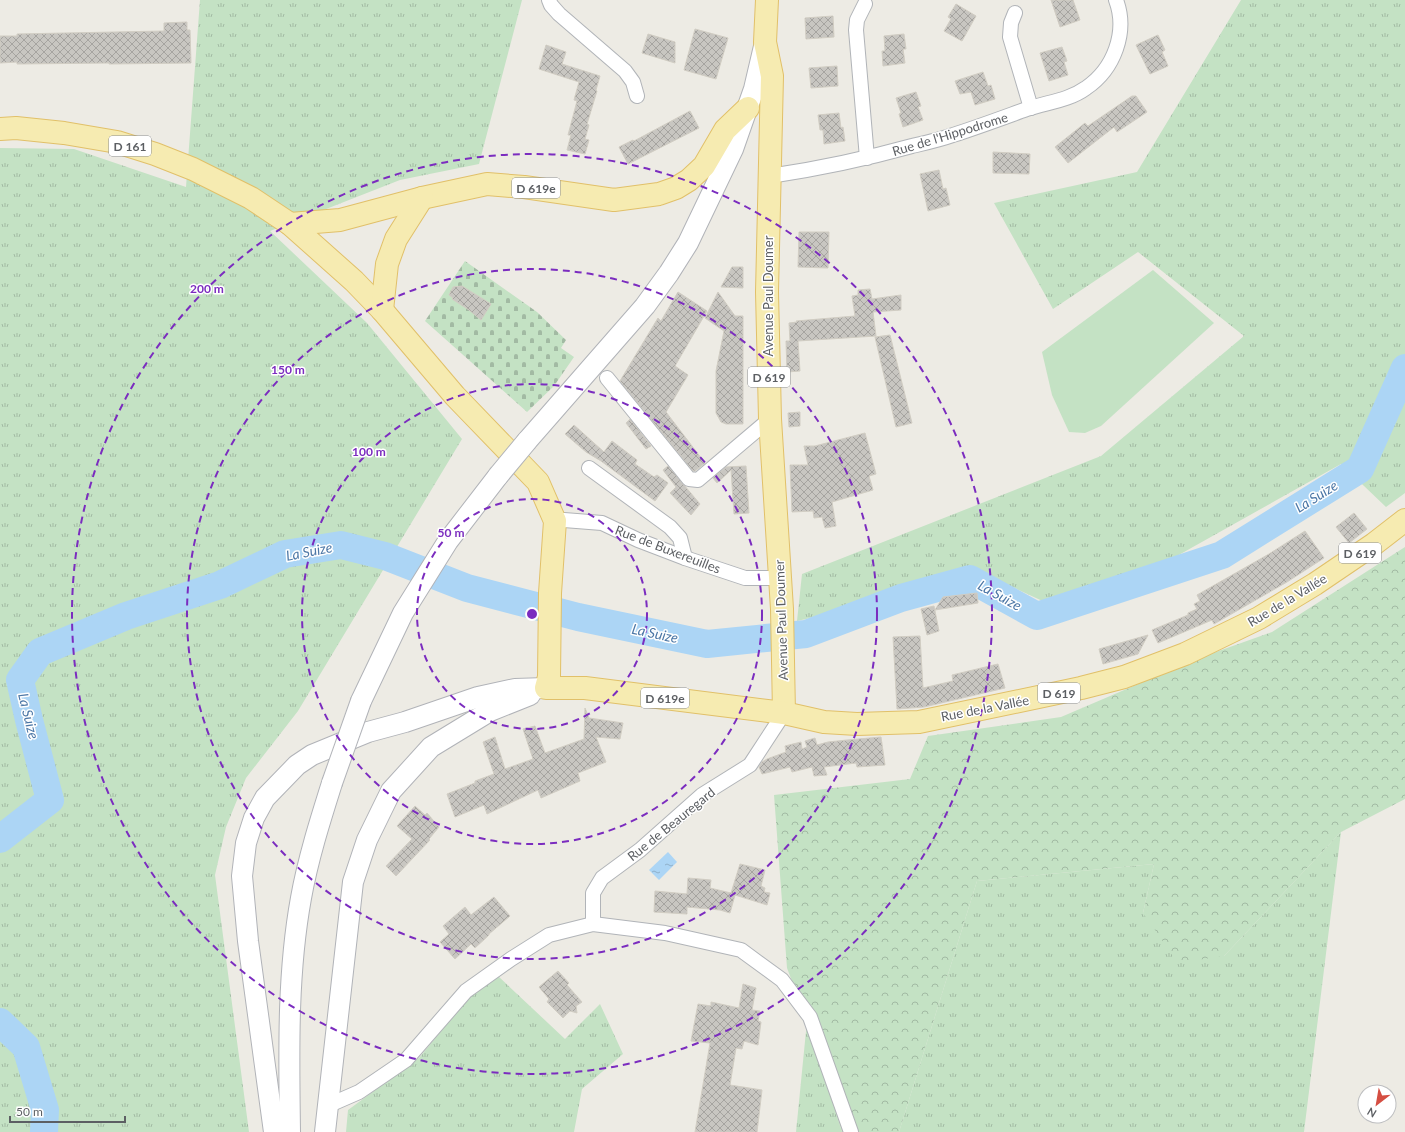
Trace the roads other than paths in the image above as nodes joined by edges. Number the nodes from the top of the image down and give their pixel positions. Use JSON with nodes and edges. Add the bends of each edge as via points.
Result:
{"nodes":[{"id":1,"x":549,"y":0,"type":"edge"},
{"id":2,"x":767,"y":0,"type":"edge"},
{"id":3,"x":1121,"y":2,"type":"edge"},
{"id":4,"x":865,"y":4,"type":"dead end"},
{"id":5,"x":1015,"y":13,"type":"dead end"},
{"id":6,"x":765,"y":42,"type":"junction"},
{"id":7,"x":637,"y":96,"type":"dead end"},
{"id":8,"x":748,"y":108,"type":"junction"},
{"id":9,"x":1031,"y":108,"type":"junction"},
{"id":10,"x":0,"y":129,"type":"edge"},
{"id":11,"x":867,"y":158,"type":"junction"},
{"id":12,"x":770,"y":176,"type":"junction"},
{"id":13,"x":422,"y":198,"type":"junction"},
{"id":14,"x":290,"y":224,"type":"junction"},
{"id":15,"x":382,"y":310,"type":"junction"},
{"id":16,"x":607,"y":378,"type":"dead end"},
{"id":17,"x":770,"y":419,"type":"junction"},
{"id":18,"x":589,"y":468,"type":"dead end"},
{"id":19,"x":1405,"y":520,"type":"edge"},
{"id":20,"x":555,"y":521,"type":"junction"},
{"id":21,"x":685,"y":558,"type":"junction"},
{"id":22,"x":780,"y":578,"type":"junction"},
{"id":23,"x":546,"y":688,"type":"junction"},
{"id":24,"x":784,"y":713,"type":"junction"},
{"id":25,"x":593,"y":924,"type":"junction"},
{"id":26,"x":327,"y":1106,"type":"junction"},
{"id":27,"x":274,"y":1132,"type":"edge"},
{"id":28,"x":290,"y":1132,"type":"edge"},
{"id":29,"x":325,"y":1132,"type":"edge"},
{"id":30,"x":851,"y":1132,"type":"edge"}],
"edges":[{"from":1,"to":7,"type":"street","via":[[559,14],[625,71],[633,82]]},
{"from":2,"to":6,"type":"main road","name":"Avenue Paul Doumer","number":"D 619"},
{"from":3,"to":9,"type":"street","name":"Rue de l'Hippodrome","via":[[1116,49],[1098,79],[1076,94]]},
{"from":4,"to":11,"type":"street","via":[[857,20],[856,30]]},
{"from":5,"to":9,"type":"street","via":[[1010,37]]},
{"from":6,"to":8,"type":"main road"},
{"from":6,"to":12,"type":"main road","name":"Avenue Paul Doumer","number":"D 619","via":[[772,76]]},
{"from":8,"to":13,"type":"main road","number":"D 619e","via":[[726,130],[704,166],[689,180],[659,194],[614,200],[487,184]]},
{"from":8,"to":28,"type":"main road","bridge":true,"via":[[730,156],[688,243],[669,274],[645,306],[527,441],[468,514],[403,613],[361,701],[318,826],[301,898],[288,1036]]},
{"from":9,"to":11,"type":"street","name":"Rue de l'Hippodrome","via":[[952,136]]},
{"from":10,"to":14,"type":"main road","number":"D 161","via":[[64,133],[117,142],[154,154],[225,184]]},
{"from":11,"to":12,"type":"street","name":"Rue de l'Hippodrome"},
{"from":12,"to":17,"type":"main road","name":"Avenue Paul Doumer","number":"D 619","via":[[767,292]]},
{"from":13,"to":14,"type":"main road","number":"D 619e","via":[[340,220]]},
{"from":13,"to":15,"type":"main road","via":[[396,239],[387,264]]},
{"from":14,"to":15,"type":"main road","via":[[354,281]]},
{"from":15,"to":20,"type":"main road","via":[[455,396],[538,482]]},
{"from":16,"to":17,"type":"street","via":[[689,479],[698,480]]},
{"from":17,"to":22,"type":"main road","name":"Avenue Paul Doumer","number":"D 619"},
{"from":18,"to":21,"type":"street","via":[[670,526],[680,538]]},
{"from":19,"to":24,"type":"main road","name":"Rue de la Vallée","number":"D 619","via":[[1315,584],[1259,618],[1185,654],[1124,677],[1034,699],[919,722],[824,722]]},
{"from":20,"to":21,"type":"street","name":"Rue de Buxereuilles","via":[[602,523]]},
{"from":20,"to":23,"type":"main road"},
{"from":21,"to":22,"type":"street","name":"Rue de Buxereuilles","via":[[745,578]]},
{"from":22,"to":24,"type":"main road","name":"Avenue Paul Doumer","number":"D 619"},
{"from":23,"to":24,"type":"main road","name":"Rue de la Vallée","number":"D 619e","via":[[585,688]]},
{"from":23,"to":26,"type":"main road","via":[[490,711],[431,746],[391,791],[367,840],[353,882]]},
{"from":23,"to":27,"type":"main road","via":[[515,688],[478,696],[368,732],[312,755],[297,765],[266,798],[254,818],[246,843],[242,876],[248,941]]},
{"from":24,"to":25,"type":"street","name":"Rue de Beauregard","via":[[750,765],[702,795],[640,850],[602,878],[593,893]]},
{"from":25,"to":26,"type":"street","via":[[549,935],[510,959],[466,991],[406,1060],[359,1092]]},
{"from":25,"to":30,"type":"street","via":[[665,933],[741,950],[782,980],[810,1017]]},
{"from":26,"to":29,"type":"main road"}]}
